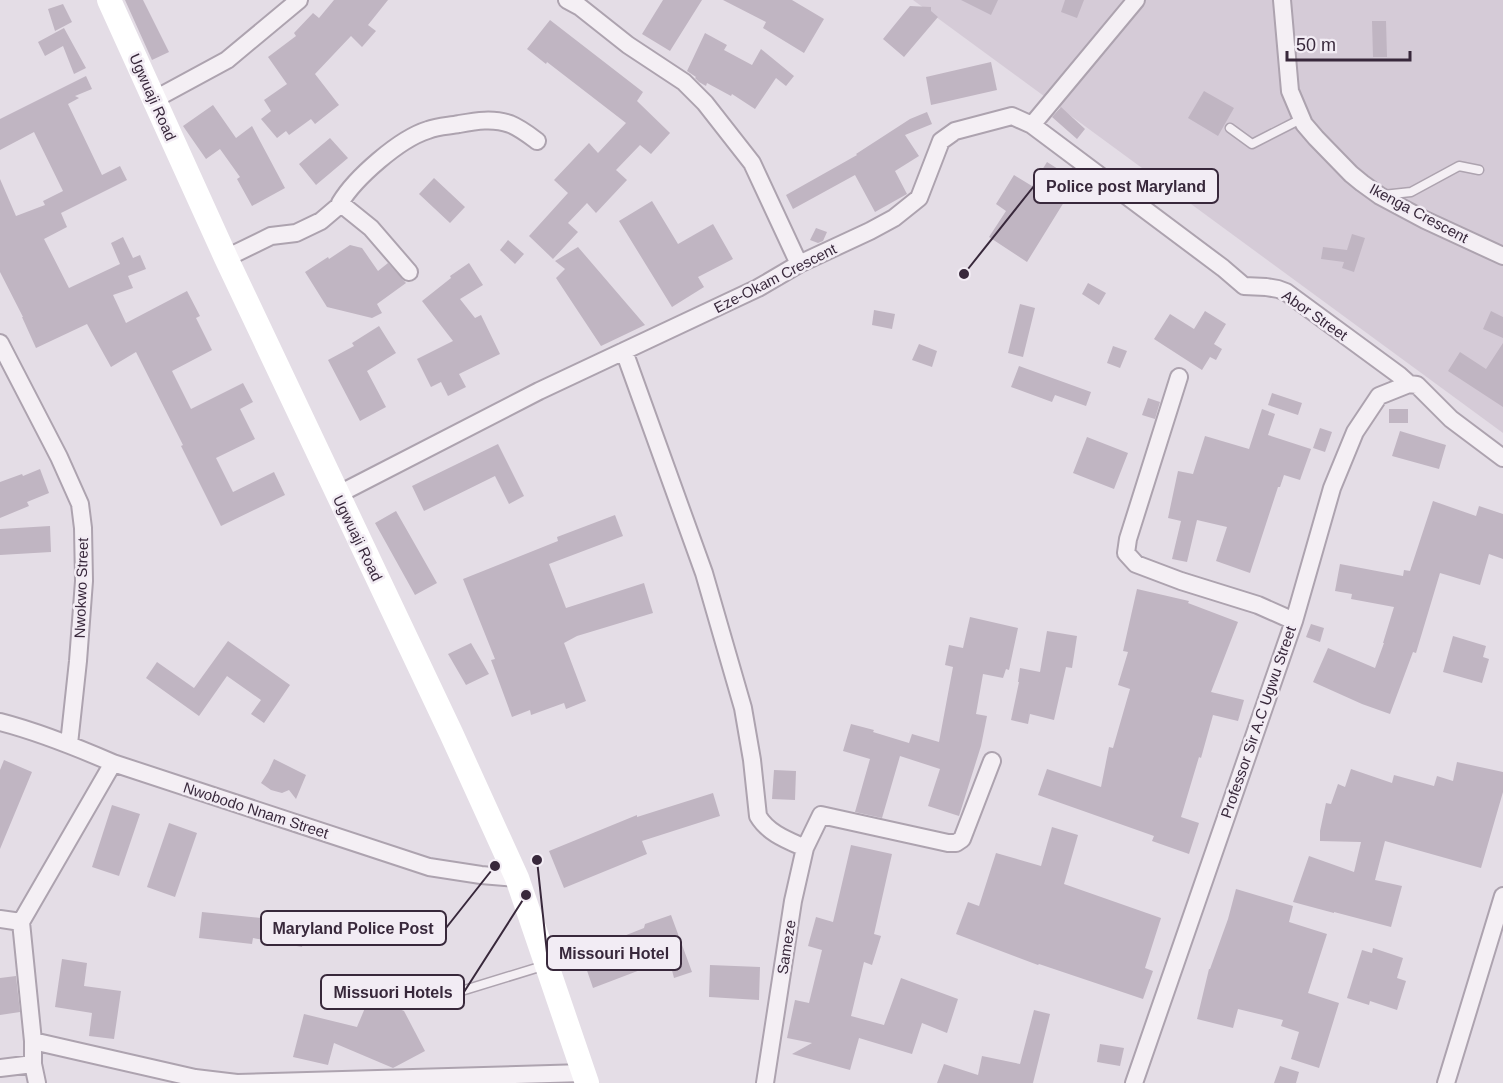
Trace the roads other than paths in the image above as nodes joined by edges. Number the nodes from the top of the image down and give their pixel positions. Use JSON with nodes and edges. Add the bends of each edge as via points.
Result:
{"nodes":[{"id":1,"x":109,"y":0,"type":"edge"},
{"id":2,"x":299,"y":0,"type":"edge"},
{"id":3,"x":567,"y":0,"type":"edge"},
{"id":4,"x":1136,"y":0,"type":"edge"},
{"id":5,"x":1282,"y":0,"type":"edge"},
{"id":6,"x":155,"y":99,"type":"junction"},
{"id":7,"x":1301,"y":119,"type":"junction"},
{"id":8,"x":1032,"y":125,"type":"junction"},
{"id":9,"x":1230,"y":128,"type":"dead end"},
{"id":10,"x":537,"y":141,"type":"dead end"},
{"id":11,"x":1479,"y":170,"type":"dead end"},
{"id":12,"x":1379,"y":195,"type":"junction"},
{"id":13,"x":341,"y":204,"type":"junction"},
{"id":14,"x":1503,"y":256,"type":"edge"},
{"id":15,"x":226,"y":258,"type":"junction"},
{"id":16,"x":798,"y":264,"type":"junction"},
{"id":17,"x":409,"y":272,"type":"dead end"},
{"id":18,"x":0,"y":343,"type":"edge"},
{"id":19,"x":624,"y":351,"type":"junction"},
{"id":20,"x":1179,"y":377,"type":"dead end"},
{"id":21,"x":1409,"y":384,"type":"junction"},
{"id":22,"x":1503,"y":458,"type":"edge"},
{"id":23,"x":337,"y":495,"type":"junction"},
{"id":24,"x":1294,"y":621,"type":"junction"},
{"id":25,"x":0,"y":723,"type":"edge"},
{"id":26,"x":69,"y":744,"type":"junction"},
{"id":27,"x":992,"y":761,"type":"dead end"},
{"id":28,"x":113,"y":763,"type":"junction"},
{"id":29,"x":805,"y":848,"type":"junction"},
{"id":30,"x":518,"y":878,"type":"junction"},
{"id":31,"x":1503,"y":896,"type":"edge"},
{"id":32,"x":0,"y":919,"type":"edge"},
{"id":33,"x":21,"y":922,"type":"junction"},
{"id":34,"x":547,"y":965,"type":"junction"},
{"id":35,"x":445,"y":996,"type":"dead end"},
{"id":36,"x":33,"y":1041,"type":"junction"},
{"id":37,"x":33,"y":1064,"type":"junction"},
{"id":38,"x":0,"y":1068,"type":"edge"},
{"id":39,"x":586,"y":1078,"type":"edge"},
{"id":40,"x":37,"y":1083,"type":"edge"},
{"id":41,"x":765,"y":1083,"type":"edge"},
{"id":42,"x":1134,"y":1083,"type":"edge"},
{"id":43,"x":1446,"y":1083,"type":"edge"}],
"edges":[{"from":1,"to":6,"type":"main road","name":"Ugwuaji Road"},
{"from":2,"to":6,"type":"street","via":[[227,60]]},
{"from":3,"to":16,"type":"street","via":[[684,82],[705,103],[752,163]]},
{"from":4,"to":8,"type":"street"},
{"from":5,"to":7,"type":"street","name":"Ikenga Crescent","via":[[1290,91]]},
{"from":6,"to":15,"type":"main road","name":"Ugwuaji Road"},
{"from":7,"to":9,"type":"lane","via":[[1252,144]]},
{"from":7,"to":12,"type":"street","name":"Ikenga Crescent","via":[[1346,169]]},
{"from":8,"to":16,"type":"street","name":"Eze-Okam Crescent","via":[[1012,116],[955,131],[941,141],[919,198],[894,218]]},
{"from":8,"to":21,"type":"street","name":"Abor Street","via":[[1242,285],[1286,292]]},
{"from":10,"to":13,"type":"street","via":[[516,127],[483,120],[426,130],[380,160],[347,192]]},
{"from":11,"to":12,"type":"lane","via":[[1459,166],[1411,192]]},
{"from":12,"to":14,"type":"street","name":"Ikenga Crescent"},
{"from":13,"to":15,"type":"street","via":[[321,221],[296,233],[271,236]]},
{"from":13,"to":17,"type":"street","via":[[370,228]]},
{"from":15,"to":23,"type":"main road","name":"Ugwuaji Road"},
{"from":16,"to":19,"type":"street","name":"Eze-Okam Crescent","via":[[758,288]]},
{"from":18,"to":26,"type":"street","name":"Nwokwo Street","via":[[80,504],[84,581]]},
{"from":19,"to":23,"type":"street","name":"Eze-Okam Crescent"},
{"from":19,"to":29,"type":"street","via":[[704,573],[737,685],[758,816],[774,833]]},
{"from":20,"to":24,"type":"street","via":[[1126,554],[1136,564]]},
{"from":21,"to":22,"type":"street","name":"Abor Street","via":[[1417,385],[1451,419]]},
{"from":21,"to":24,"type":"street","name":"Professor Sir A.C Ugwu Street","via":[[1379,396],[1354,432],[1332,488]]},
{"from":23,"to":30,"type":"main road","name":"Ugwuaji Road"},
{"from":24,"to":42,"type":"street","name":"Professor Sir A.C Ugwu Street"},
{"from":25,"to":26,"type":"street","name":"Nwobodo Nnam Street"},
{"from":26,"to":28,"type":"street","name":"Nwobodo Nnam Street"},
{"from":27,"to":29,"type":"street","name":"Sameze","via":[[962,839],[956,843],[821,815]]},
{"from":28,"to":30,"type":"street","name":"Nwobodo Nnam Street","via":[[429,867]]},
{"from":28,"to":33,"type":"street"},
{"from":29,"to":41,"type":"street","name":"Sameze"},
{"from":30,"to":34,"type":"main road","name":"Ugwuaji Road"},
{"from":31,"to":43,"type":"street"},
{"from":32,"to":33,"type":"street"},
{"from":33,"to":36,"type":"street"},
{"from":34,"to":35,"type":"lane"},
{"from":34,"to":39,"type":"main road","name":"Ugwuaji Road"},
{"from":36,"to":37,"type":"street"},
{"from":36,"to":39,"type":"street","via":[[195,1078],[237,1083]]},
{"from":37,"to":38,"type":"street"},
{"from":37,"to":40,"type":"street"}]}
